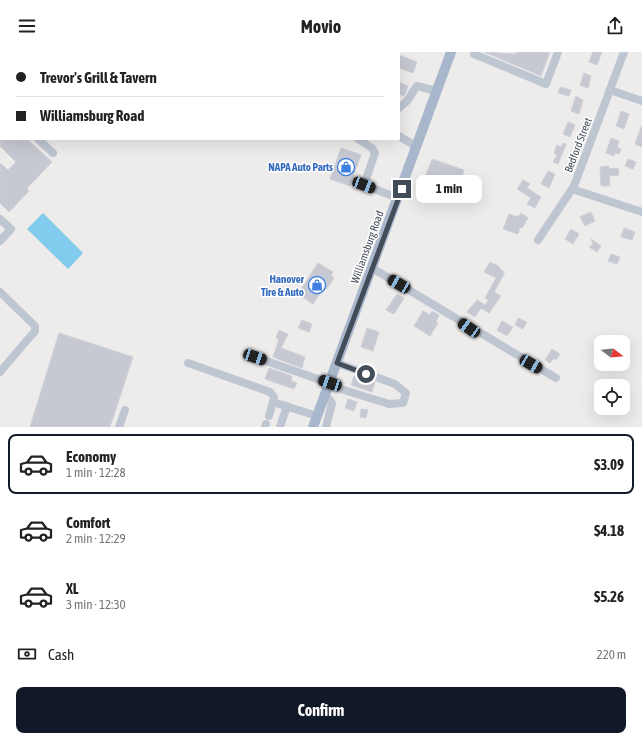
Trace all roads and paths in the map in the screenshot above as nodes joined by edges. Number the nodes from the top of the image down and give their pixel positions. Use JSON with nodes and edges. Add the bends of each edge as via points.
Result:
{"nodes":[{"id":1,"x":451,"y":52,"type":"edge"},
{"id":2,"x":475,"y":52,"type":"edge"},
{"id":3,"x":558,"y":52,"type":"edge"},
{"id":4,"x":624,"y":52,"type":"edge"},
{"id":5,"x":610,"y":90,"type":"junction"},
{"id":6,"x":437,"y":91,"type":"junction"},
{"id":7,"x":642,"y":101,"type":"edge"},
{"id":8,"x":400,"y":107,"type":"edge"},
{"id":9,"x":400,"y":137,"type":"edge"},
{"id":10,"x":39,"y":140,"type":"edge"},
{"id":11,"x":360,"y":140,"type":"edge"},
{"id":12,"x":417,"y":148,"type":"junction"},
{"id":13,"x":53,"y":153,"type":"dead end"},
{"id":14,"x":572,"y":189,"type":"junction"},
{"id":15,"x":398,"y":198,"type":"junction"},
{"id":16,"x":642,"y":212,"type":"edge"},
{"id":17,"x":0,"y":219,"type":"edge"},
{"id":18,"x":538,"y":240,"type":"dead end"},
{"id":19,"x":0,"y":241,"type":"edge"},
{"id":20,"x":372,"y":268,"type":"junction"},
{"id":21,"x":0,"y":292,"type":"edge"},
{"id":22,"x":255,"y":357,"type":"dead end"},
{"id":23,"x":188,"y":363,"type":"dead end"},
{"id":24,"x":337,"y":363,"type":"junction"},
{"id":25,"x":0,"y":372,"type":"edge"},
{"id":26,"x":556,"y":378,"type":"dead end"},
{"id":27,"x":328,"y":387,"type":"junction"},
{"id":28,"x":274,"y":402,"type":"junction"},
{"id":29,"x":287,"y":406,"type":"junction"},
{"id":30,"x":124,"y":410,"type":"dead end"},
{"id":31,"x":269,"y":416,"type":"dead end"},
{"id":32,"x":317,"y":416,"type":"junction"},
{"id":33,"x":119,"y":427,"type":"edge"},
{"id":34,"x":280,"y":427,"type":"edge"},
{"id":35,"x":313,"y":427,"type":"edge"},
{"id":36,"x":326,"y":427,"type":"edge"}],
"edges":[{"from":1,"to":6,"type":"main road","name":"Williamsburg Road"},
{"from":2,"to":3,"type":"street","via":[[474,54],[546,84]]},
{"from":4,"to":5,"type":"street","name":"Bedford Street"},
{"from":5,"to":7,"type":"street"},
{"from":5,"to":14,"type":"street","name":"Bedford Street"},
{"from":6,"to":8,"type":"street","via":[[417,86]]},
{"from":6,"to":12,"type":"main road","name":"Williamsburg Road"},
{"from":9,"to":12,"type":"street"},
{"from":10,"to":13,"type":"street"},
{"from":11,"to":15,"type":"street","via":[[375,153],[364,185]]},
{"from":12,"to":15,"type":"main road","name":"Williamsburg Road"},
{"from":14,"to":16,"type":"street"},
{"from":14,"to":18,"type":"street","name":"Bedford Street"},
{"from":15,"to":20,"type":"main road","name":"Williamsburg Road"},
{"from":17,"to":19,"type":"street","via":[[11,229]]},
{"from":20,"to":24,"type":"main road","name":"Williamsburg Road"},
{"from":20,"to":26,"type":"street"},
{"from":21,"to":25,"type":"street","via":[[35,326],[34,331]]},
{"from":22,"to":27,"type":"street"},
{"from":23,"to":28,"type":"street","via":[[270,392]]},
{"from":24,"to":27,"type":"main road","name":"Williamsburg Road"},
{"from":24,"to":27,"type":"street","via":[[395,384],[406,393],[403,403],[389,404]]},
{"from":27,"to":32,"type":"main road","name":"Williamsburg Road"},
{"from":27,"to":36,"type":"street","via":[[332,403]]},
{"from":28,"to":29,"type":"street"},
{"from":28,"to":31,"type":"street"},
{"from":29,"to":32,"type":"street"},
{"from":29,"to":34,"type":"street"},
{"from":30,"to":33,"type":"street"},
{"from":32,"to":35,"type":"main road","name":"Williamsburg Road"}]}
